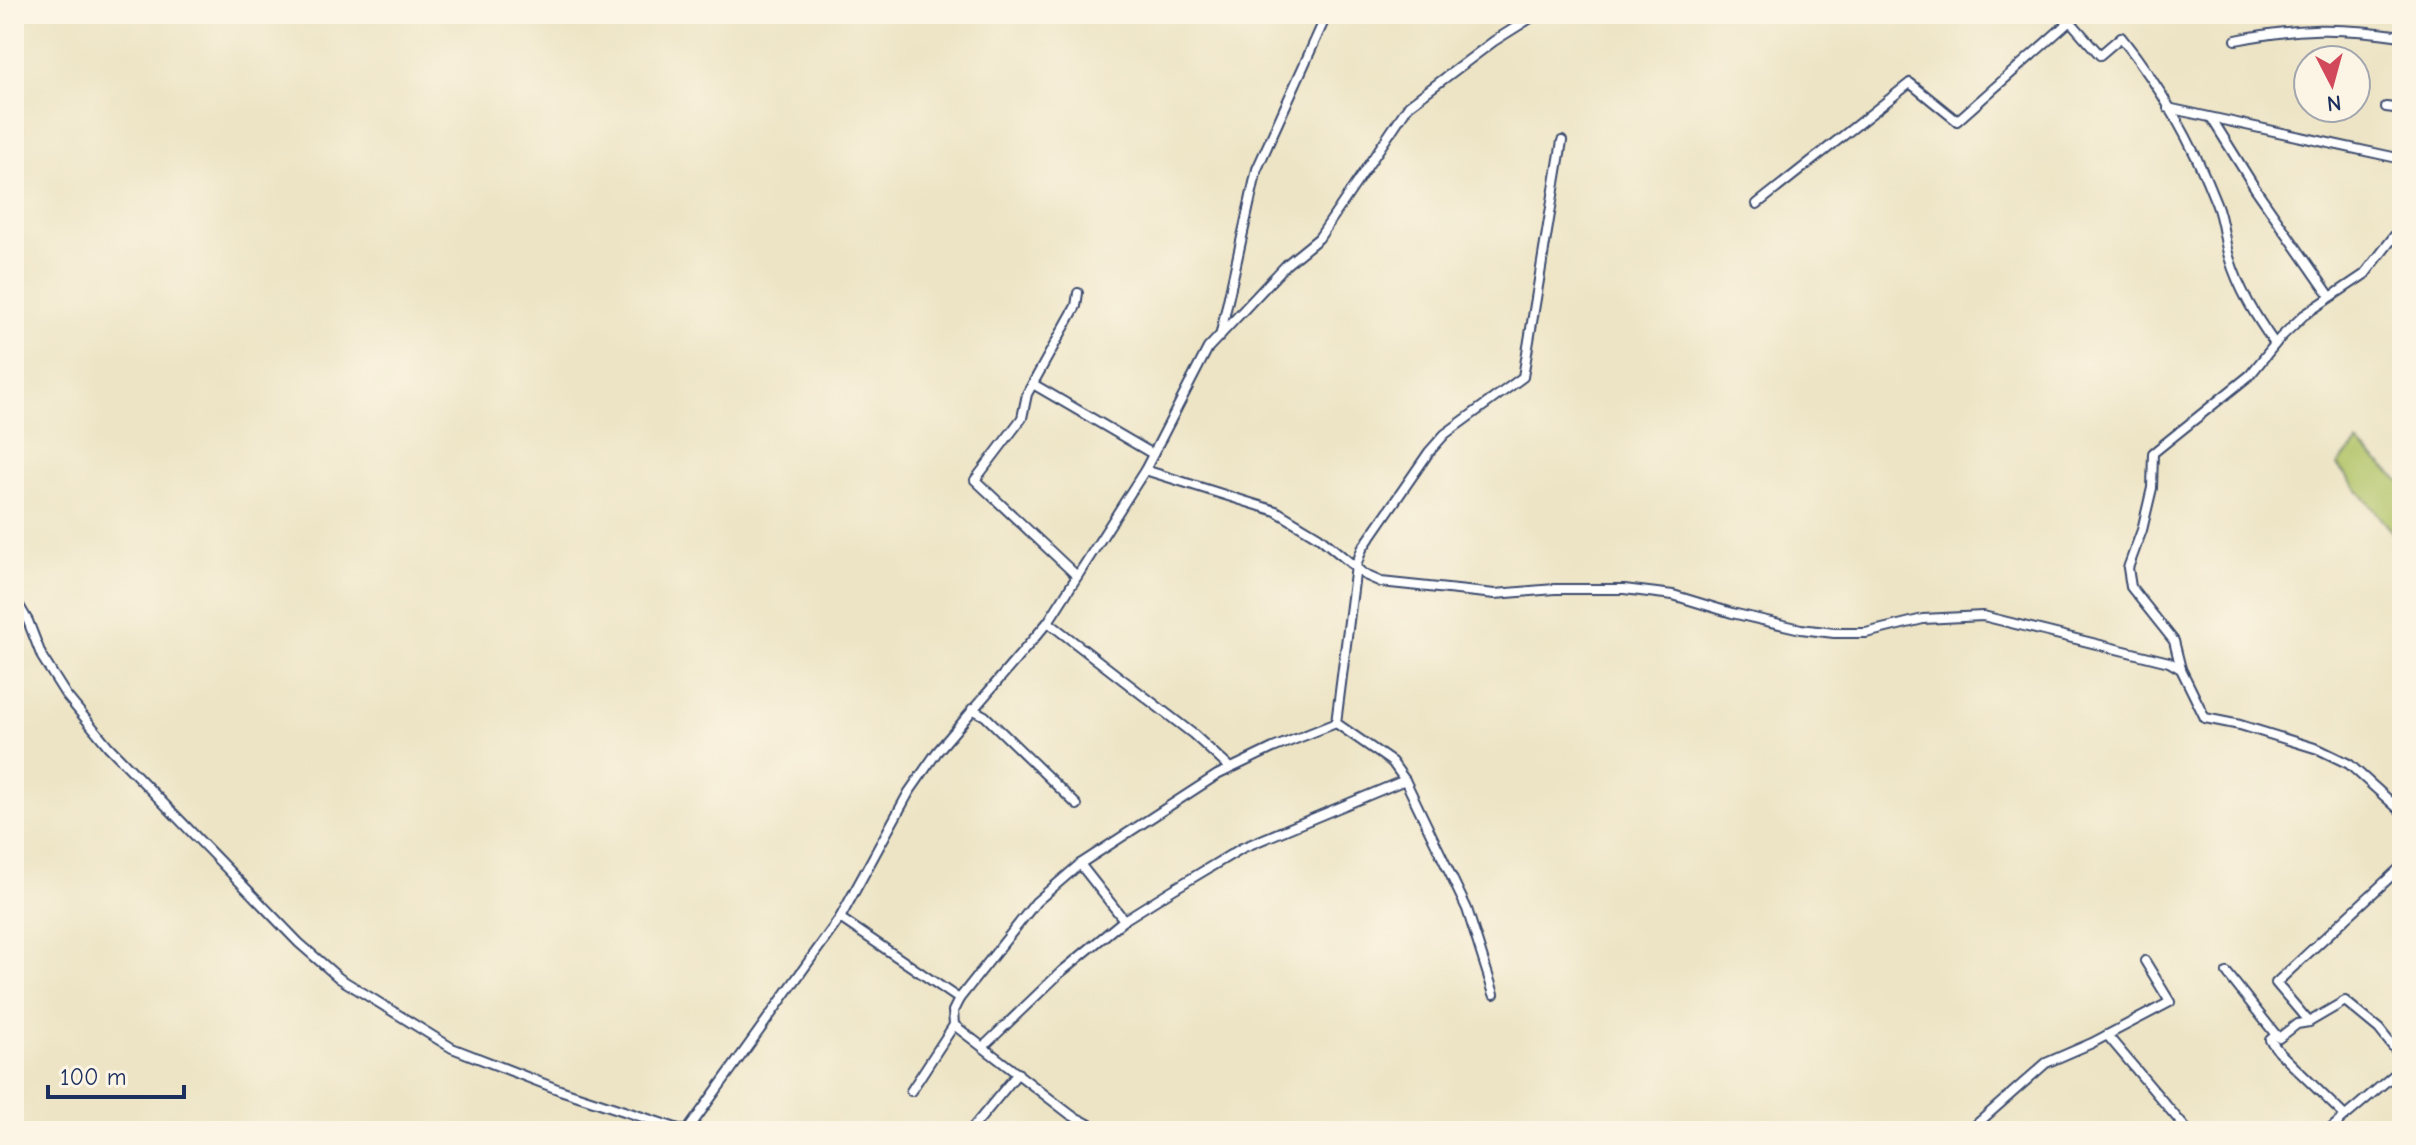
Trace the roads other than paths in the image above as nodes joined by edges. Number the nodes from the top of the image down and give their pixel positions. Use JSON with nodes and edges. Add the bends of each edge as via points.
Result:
{"nodes":[{"id":1,"x":1327,"y":14,"type":"edge"},
{"id":2,"x":1537,"y":14,"type":"edge"},
{"id":3,"x":2402,"y":36,"type":"edge"},
{"id":4,"x":2236,"y":40,"type":"dead end"},
{"id":5,"x":2386,"y":107,"type":"dead end"},
{"id":6,"x":2167,"y":108,"type":"junction"},
{"id":7,"x":2402,"y":109,"type":"edge"},
{"id":8,"x":2212,"y":119,"type":"junction"},
{"id":9,"x":1562,"y":141,"type":"dead end"},
{"id":10,"x":2402,"y":159,"type":"edge"},
{"id":11,"x":1757,"y":204,"type":"dead end"},
{"id":12,"x":2402,"y":226,"type":"edge"},
{"id":13,"x":1078,"y":293,"type":"dead end"},
{"id":14,"x":2330,"y":296,"type":"junction"},
{"id":15,"x":1220,"y":337,"type":"junction"},
{"id":16,"x":2275,"y":344,"type":"junction"},
{"id":17,"x":1033,"y":384,"type":"junction"},
{"id":18,"x":1153,"y":454,"type":"junction"},
{"id":19,"x":1145,"y":470,"type":"junction"},
{"id":20,"x":1356,"y":566,"type":"junction"},
{"id":21,"x":1077,"y":576,"type":"junction"},
{"id":22,"x":14,"y":597,"type":"edge"},
{"id":23,"x":1048,"y":622,"type":"junction"},
{"id":24,"x":2181,"y":669,"type":"junction"},
{"id":25,"x":972,"y":709,"type":"junction"},
{"id":26,"x":1336,"y":723,"type":"junction"},
{"id":27,"x":1230,"y":768,"type":"junction"},
{"id":28,"x":1405,"y":780,"type":"junction"},
{"id":29,"x":1077,"y":805,"type":"dead end"},
{"id":30,"x":2402,"y":812,"type":"edge"},
{"id":31,"x":1080,"y":864,"type":"junction"},
{"id":32,"x":2402,"y":866,"type":"edge"},
{"id":33,"x":840,"y":918,"type":"junction"},
{"id":34,"x":1124,"y":920,"type":"junction"},
{"id":35,"x":2145,"y":961,"type":"dead end"},
{"id":36,"x":2227,"y":973,"type":"dead end"},
{"id":37,"x":1494,"y":994,"type":"dead end"},
{"id":38,"x":959,"y":999,"type":"junction"},
{"id":39,"x":2309,"y":1022,"type":"junction"},
{"id":40,"x":954,"y":1025,"type":"junction"},
{"id":41,"x":2107,"y":1035,"type":"junction"},
{"id":42,"x":2276,"y":1035,"type":"junction"},
{"id":43,"x":984,"y":1046,"type":"junction"},
{"id":44,"x":2402,"y":1058,"type":"edge"},
{"id":45,"x":2402,"y":1068,"type":"edge"},
{"id":46,"x":1018,"y":1073,"type":"junction"},
{"id":47,"x":911,"y":1091,"type":"dead end"},
{"id":48,"x":2342,"y":1118,"type":"junction"},
{"id":49,"x":2181,"y":1129,"type":"edge"},
{"id":50,"x":686,"y":1131,"type":"edge"},
{"id":51,"x":970,"y":1131,"type":"edge"},
{"id":52,"x":1102,"y":1131,"type":"edge"},
{"id":53,"x":1969,"y":1131,"type":"edge"},
{"id":54,"x":2328,"y":1131,"type":"edge"},
{"id":55,"x":2349,"y":1131,"type":"edge"}],
"edges":[{"from":1,"to":15,"type":"street","via":[[1258,166]]},
{"from":2,"to":15,"type":"street","via":[[1409,105],[1319,238],[1287,264]]},
{"from":3,"to":4,"type":"street","via":[[2350,29],[2282,31]]},
{"from":5,"to":7,"type":"street"},
{"from":6,"to":8,"type":"street"},
{"from":6,"to":11,"type":"street","via":[[2121,37],[2100,55],[2070,21],[1957,121],[1910,83]]},
{"from":6,"to":16,"type":"street","via":[[2218,205],[2229,258],[2249,307]]},
{"from":8,"to":10,"type":"street"},
{"from":8,"to":14,"type":"street"},
{"from":9,"to":20,"type":"street","via":[[1523,377],[1445,434],[1429,452],[1362,549]]},
{"from":12,"to":14,"type":"street","via":[[2365,274]]},
{"from":13,"to":17,"type":"street"},
{"from":14,"to":16,"type":"street"},
{"from":15,"to":18,"type":"street","via":[[1204,355]]},
{"from":16,"to":24,"type":"street","via":[[2250,375],[2153,453],[2152,488],[2128,568],[2131,587],[2174,641]]},
{"from":17,"to":18,"type":"street"},
{"from":17,"to":21,"type":"street","via":[[1022,418],[975,480]]},
{"from":18,"to":19,"type":"street"},
{"from":19,"to":20,"type":"street","via":[[1276,511]]},
{"from":19,"to":21,"type":"street"},
{"from":20,"to":24,"type":"street","via":[[1381,582],[1486,594],[1596,589],[1673,595],[1834,633],[1983,616]]},
{"from":20,"to":26,"type":"street"},
{"from":21,"to":23,"type":"street"},
{"from":22,"to":50,"type":"street","via":[[43,660],[108,746],[339,978],[452,1048]]},
{"from":23,"to":25,"type":"street"},
{"from":23,"to":27,"type":"street"},
{"from":24,"to":30,"type":"street","via":[[2205,718],[2318,749],[2349,764]]},
{"from":25,"to":29,"type":"street"},
{"from":25,"to":33,"type":"street","via":[[909,792]]},
{"from":26,"to":27,"type":"street"},
{"from":26,"to":28,"type":"street","via":[[1392,762]]},
{"from":27,"to":31,"type":"street"},
{"from":28,"to":34,"type":"street","via":[[1242,848]]},
{"from":28,"to":37,"type":"street","via":[[1467,909]]},
{"from":31,"to":34,"type":"street"},
{"from":31,"to":38,"type":"street","via":[[1036,902]]},
{"from":32,"to":39,"type":"street","via":[[2276,983]]},
{"from":33,"to":38,"type":"street"},
{"from":33,"to":50,"type":"street"},
{"from":34,"to":43,"type":"street"},
{"from":35,"to":41,"type":"street","via":[[2170,1002]]},
{"from":36,"to":42,"type":"street"},
{"from":38,"to":40,"type":"street"},
{"from":39,"to":42,"type":"street"},
{"from":39,"to":44,"type":"street","via":[[2345,1001],[2379,1029]]},
{"from":40,"to":43,"type":"street"},
{"from":40,"to":47,"type":"street"},
{"from":41,"to":49,"type":"street"},
{"from":41,"to":53,"type":"street","via":[[2046,1063]]},
{"from":42,"to":48,"type":"street","via":[[2270,1040],[2279,1052]]},
{"from":43,"to":46,"type":"street"},
{"from":45,"to":48,"type":"street"},
{"from":46,"to":51,"type":"street"},
{"from":46,"to":52,"type":"street","via":[[1071,1115]]},
{"from":48,"to":54,"type":"street"},
{"from":48,"to":55,"type":"street"}]}
